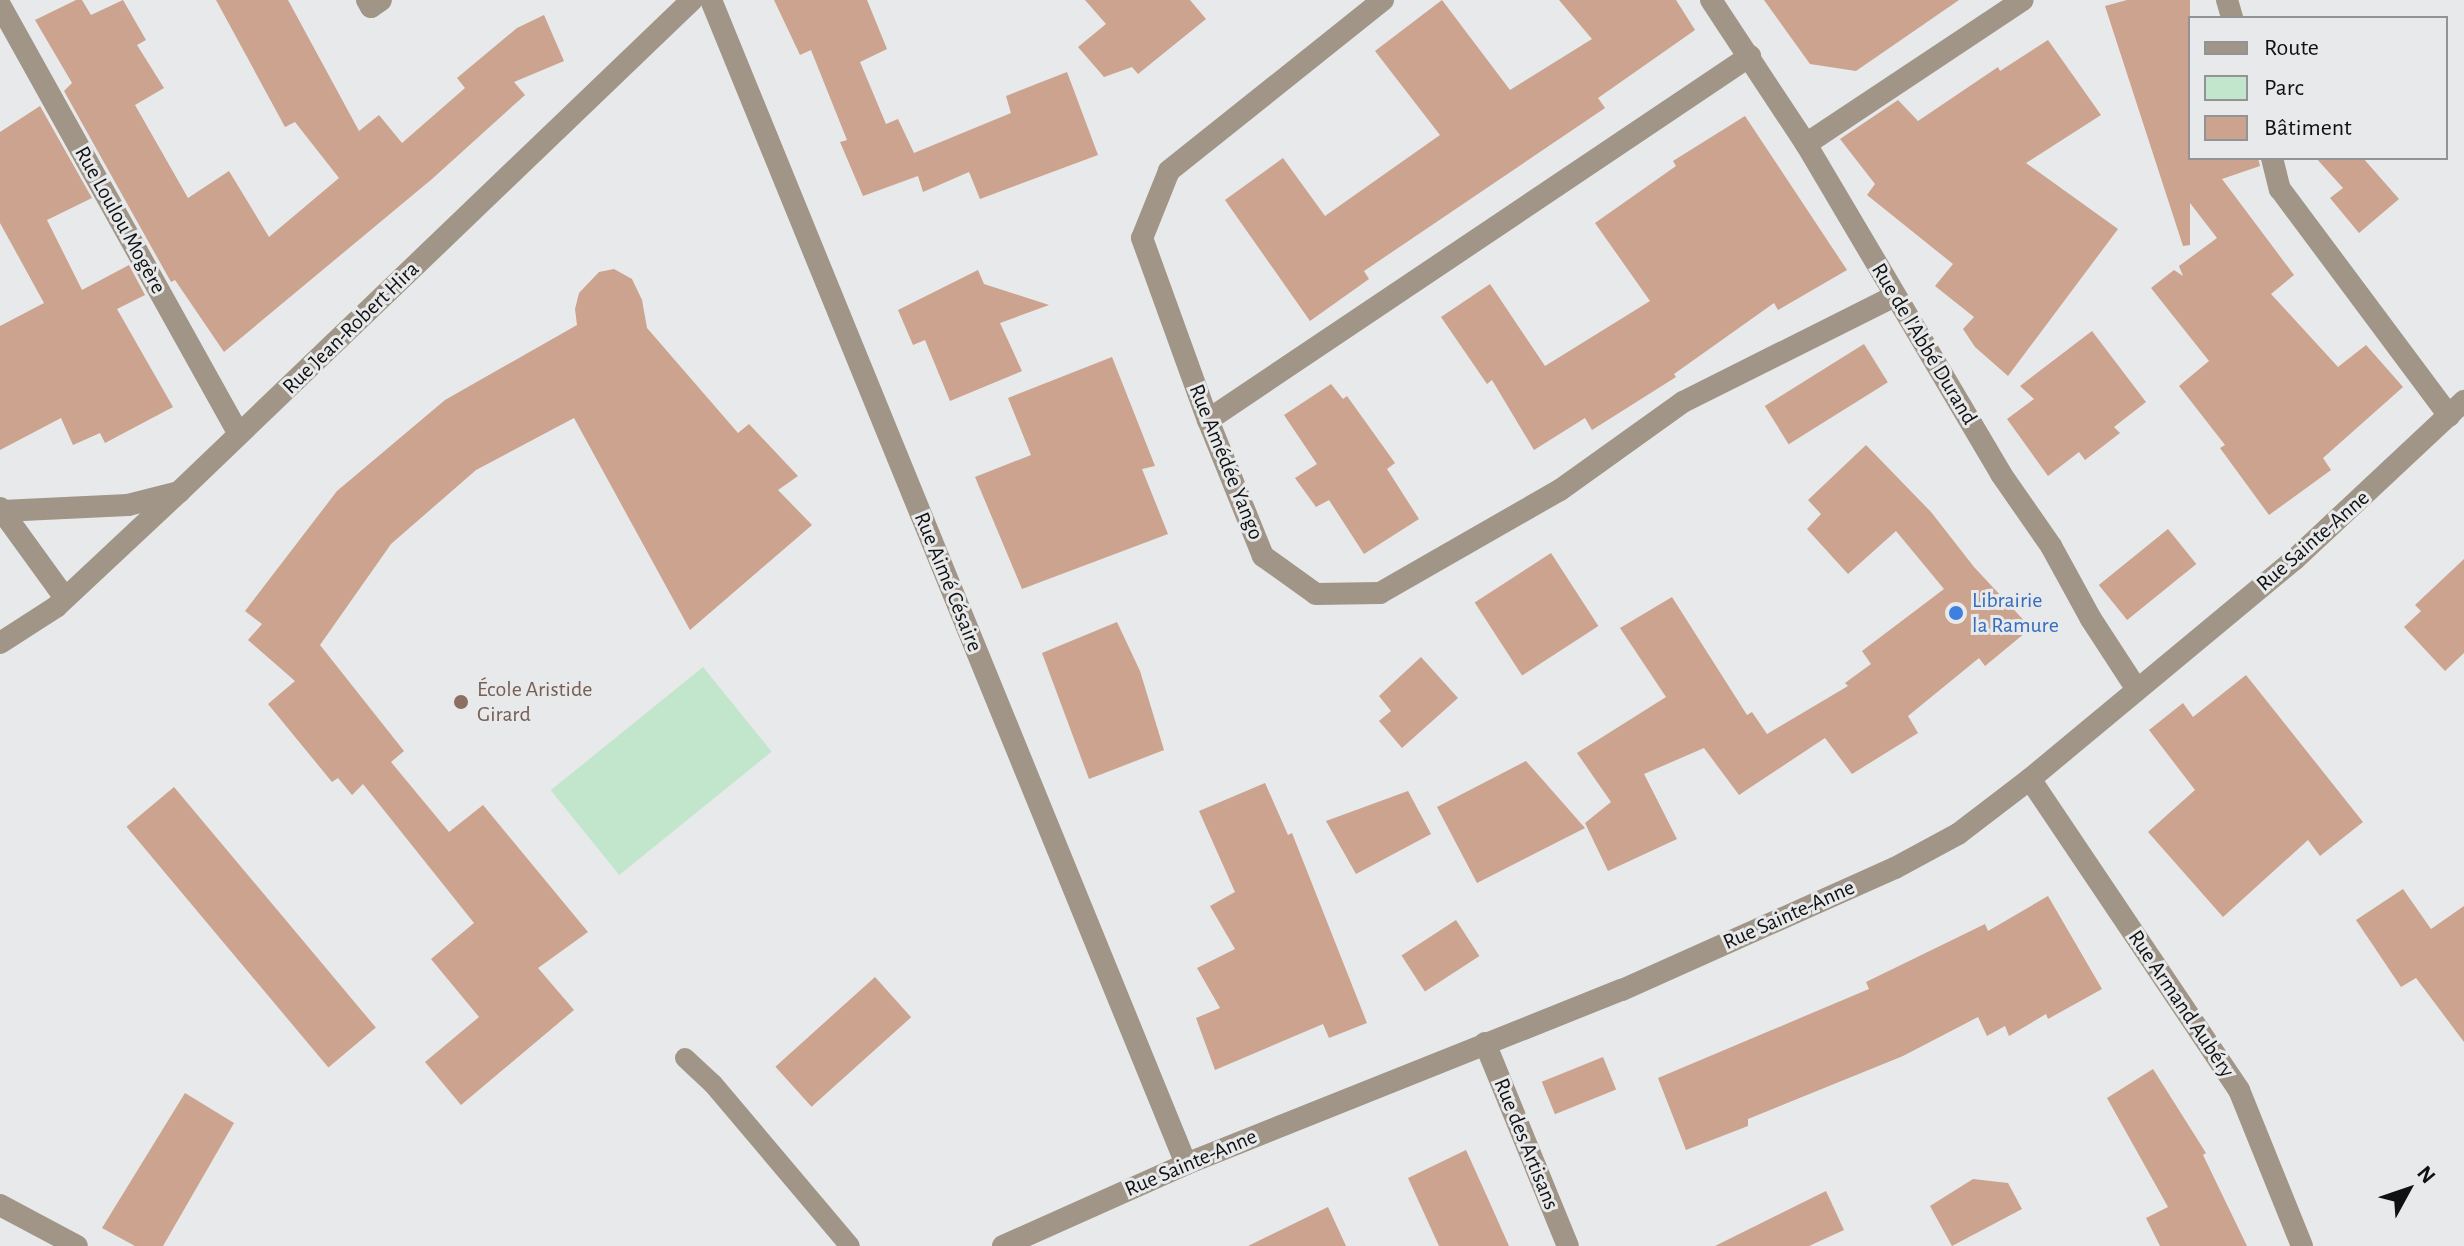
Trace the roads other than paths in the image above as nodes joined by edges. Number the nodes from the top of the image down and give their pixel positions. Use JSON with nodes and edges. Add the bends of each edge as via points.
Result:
{"nodes":[{"id":1,"x":367,"y":0,"type":"edge"},
{"id":2,"x":381,"y":0,"type":"edge"},
{"id":3,"x":692,"y":0,"type":"edge"},
{"id":4,"x":711,"y":0,"type":"edge"},
{"id":5,"x":1383,"y":0,"type":"edge"},
{"id":6,"x":1711,"y":0,"type":"edge"},
{"id":7,"x":2023,"y":0,"type":"edge"},
{"id":8,"x":0,"y":5,"type":"edge"},
{"id":9,"x":1750,"y":56,"type":"junction"},
{"id":10,"x":1806,"y":144,"type":"junction"},
{"id":11,"x":2273,"y":160,"type":"edge"},
{"id":12,"x":1895,"y":296,"type":"junction"},
{"id":13,"x":2456,"y":409,"type":"edge"},
{"id":14,"x":1208,"y":420,"type":"junction"},
{"id":15,"x":239,"y":434,"type":"junction"},
{"id":16,"x":179,"y":492,"type":"junction"},
{"id":17,"x":1,"y":510,"type":"edge"},
{"id":18,"x":65,"y":598,"type":"junction"},
{"id":19,"x":0,"y":643,"type":"edge"},
{"id":20,"x":2136,"y":688,"type":"junction"},
{"id":21,"x":2030,"y":779,"type":"junction"},
{"id":22,"x":1485,"y":1043,"type":"junction"},
{"id":23,"x":685,"y":1058,"type":"dead end"},
{"id":24,"x":1186,"y":1164,"type":"junction"},
{"id":25,"x":0,"y":1205,"type":"edge"},
{"id":26,"x":77,"y":1246,"type":"edge"},
{"id":27,"x":850,"y":1246,"type":"edge"},
{"id":28,"x":1003,"y":1246,"type":"edge"},
{"id":29,"x":1568,"y":1246,"type":"edge"},
{"id":30,"x":2302,"y":1246,"type":"edge"}],
"edges":[{"from":1,"to":2,"type":"street","via":[[371,7]]},
{"from":3,"to":15,"type":"street","name":"Rue Jean-Robert Hira"},
{"from":4,"to":24,"type":"street","name":"Rue Aimé Césaire"},
{"from":5,"to":14,"type":"street","name":"Rue Amédée Yango","via":[[1169,171],[1142,238]]},
{"from":6,"to":9,"type":"street","name":"Rue de l'Abbé Durand"},
{"from":7,"to":10,"type":"street"},
{"from":8,"to":15,"type":"street","name":"Rue Loulou Mogère"},
{"from":9,"to":10,"type":"street","name":"Rue de l'Abbé Durand"},
{"from":9,"to":14,"type":"street"},
{"from":10,"to":12,"type":"street","name":"Rue de l'Abbé Durand"},
{"from":11,"to":13,"type":"street","via":[[2280,189]]},
{"from":12,"to":14,"type":"street","name":"Rue Amédée Yango","via":[[1683,402],[1560,490],[1380,593],[1316,594],[1263,556]]},
{"from":12,"to":20,"type":"street","name":"Rue de l'Abbé Durand"},
{"from":13,"to":20,"type":"street","name":"Rue Sainte-Anne","via":[[2294,560]]},
{"from":15,"to":16,"type":"street","name":"Rue Jean-Robert Hira"},
{"from":16,"to":17,"type":"street","via":[[128,505]]},
{"from":16,"to":18,"type":"street","name":"Rue Jean-Robert Hira"},
{"from":17,"to":18,"type":"street"},
{"from":18,"to":19,"type":"street","name":"Rue Jean-Robert Hira"},
{"from":20,"to":21,"type":"street","name":"Rue Sainte-Anne"},
{"from":21,"to":22,"type":"street","name":"Rue Sainte-Anne","via":[[1958,834],[1895,868],[1622,990]]},
{"from":21,"to":30,"type":"street","name":"Rue Armand Aubéry","via":[[2239,1090]]},
{"from":22,"to":24,"type":"street","name":"Rue Sainte-Anne"},
{"from":22,"to":29,"type":"street","name":"Rue des Artisans"},
{"from":23,"to":27,"type":"lane"},
{"from":24,"to":28,"type":"street","name":"Rue Sainte-Anne"},
{"from":25,"to":26,"type":"street"}]}
